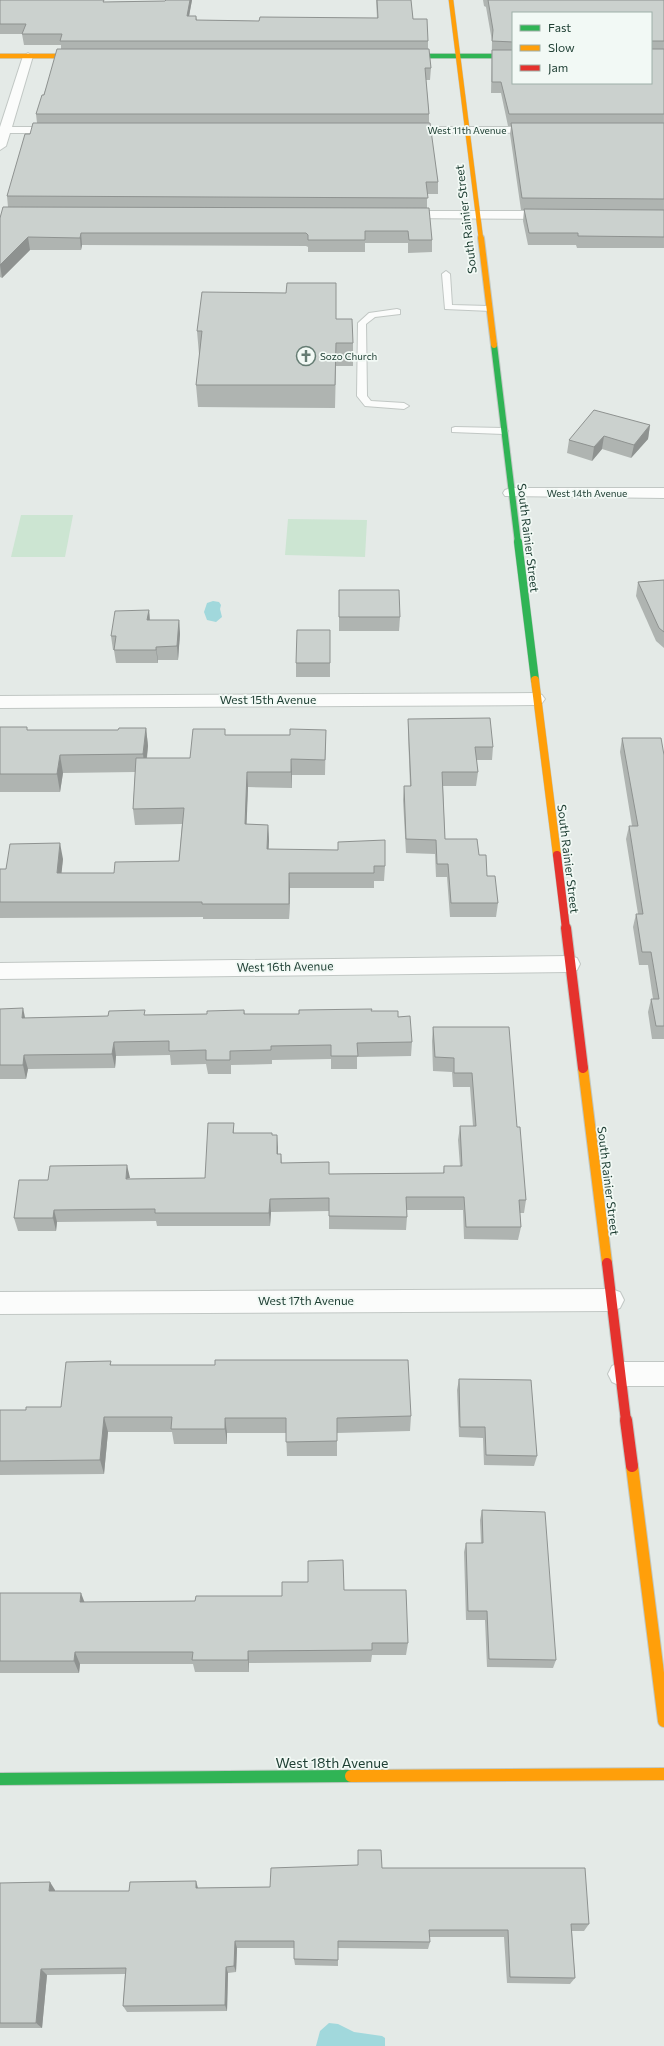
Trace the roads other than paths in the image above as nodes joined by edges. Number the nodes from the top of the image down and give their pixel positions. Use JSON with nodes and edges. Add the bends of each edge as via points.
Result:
{"nodes":[{"id":1,"x":451,"y":0,"type":"edge"},
{"id":2,"x":0,"y":56,"type":"edge"},
{"id":3,"x":28,"y":56,"type":"junction"},
{"id":4,"x":99,"y":56,"type":"edge"},
{"id":5,"x":394,"y":56,"type":"edge"},
{"id":6,"x":458,"y":56,"type":"junction"},
{"id":7,"x":512,"y":56,"type":"edge"},
{"id":8,"x":6,"y":130,"type":"junction"},
{"id":9,"x":69,"y":130,"type":"edge"},
{"id":10,"x":388,"y":130,"type":"edge"},
{"id":11,"x":467,"y":130,"type":"junction"},
{"id":12,"x":554,"y":130,"type":"edge"},
{"id":13,"x":0,"y":146,"type":"edge"},
{"id":14,"x":390,"y":215,"type":"edge"},
{"id":15,"x":478,"y":215,"type":"junction"},
{"id":16,"x":563,"y":216,"type":"edge"},
{"id":17,"x":446,"y":274,"type":"dead end"},
{"id":18,"x":488,"y":308,"type":"junction"},
{"id":19,"x":397,"y":312,"type":"dead end"},
{"id":20,"x":404,"y":406,"type":"dead end"},
{"id":21,"x":455,"y":430,"type":"dead end"},
{"id":22,"x":503,"y":431,"type":"junction"},
{"id":23,"x":511,"y":493,"type":"junction"},
{"id":24,"x":664,"y":493,"type":"edge"},
{"id":25,"x":536,"y":699,"type":"junction"},
{"id":26,"x":0,"y":702,"type":"edge"},
{"id":27,"x":569,"y":964,"type":"junction"},
{"id":28,"x":0,"y":971,"type":"edge"},
{"id":29,"x":611,"y":1300,"type":"junction"},
{"id":30,"x":0,"y":1303,"type":"edge"},
{"id":31,"x":621,"y":1374,"type":"junction"},
{"id":32,"x":664,"y":1374,"type":"edge"},
{"id":33,"x":664,"y":1721,"type":"edge"},
{"id":34,"x":664,"y":1774,"type":"edge"},
{"id":35,"x":0,"y":1779,"type":"edge"}],
"edges":[{"from":1,"to":6,"type":"street","name":"South Rainier Street"},
{"from":2,"to":3,"type":"street"},
{"from":3,"to":4,"type":"street"},
{"from":3,"to":8,"type":"street"},
{"from":5,"to":6,"type":"street"},
{"from":6,"to":7,"type":"street"},
{"from":6,"to":11,"type":"street","name":"South Rainier Street"},
{"from":8,"to":9,"type":"street"},
{"from":8,"to":13,"type":"street"},
{"from":10,"to":11,"type":"street","name":"West 11th Avenue"},
{"from":11,"to":12,"type":"street","name":"West 11th Avenue"},
{"from":11,"to":15,"type":"street","name":"South Rainier Street"},
{"from":14,"to":15,"type":"street"},
{"from":15,"to":16,"type":"street"},
{"from":15,"to":18,"type":"street","name":"South Rainier Street"},
{"from":17,"to":18,"type":"lane","via":[[448,308]]},
{"from":18,"to":22,"type":"street","name":"South Rainier Street"},
{"from":19,"to":20,"type":"lane","via":[[372,315],[362,323],[362,396],[368,404]]},
{"from":21,"to":22,"type":"lane"},
{"from":22,"to":23,"type":"street","name":"South Rainier Street"},
{"from":23,"to":24,"type":"street","name":"West 14th Avenue"},
{"from":23,"to":25,"type":"street","name":"South Rainier Street"},
{"from":25,"to":26,"type":"street","name":"West 15th Avenue"},
{"from":25,"to":27,"type":"street","name":"South Rainier Street"},
{"from":27,"to":28,"type":"street","name":"West 16th Avenue"},
{"from":27,"to":29,"type":"street","name":"South Rainier Street"},
{"from":29,"to":30,"type":"street","name":"West 17th Avenue"},
{"from":29,"to":31,"type":"street","name":"South Rainier Street"},
{"from":31,"to":32,"type":"street"},
{"from":31,"to":33,"type":"street","name":"South Rainier Street"},
{"from":34,"to":35,"type":"street","name":"West 18th Avenue"}]}
